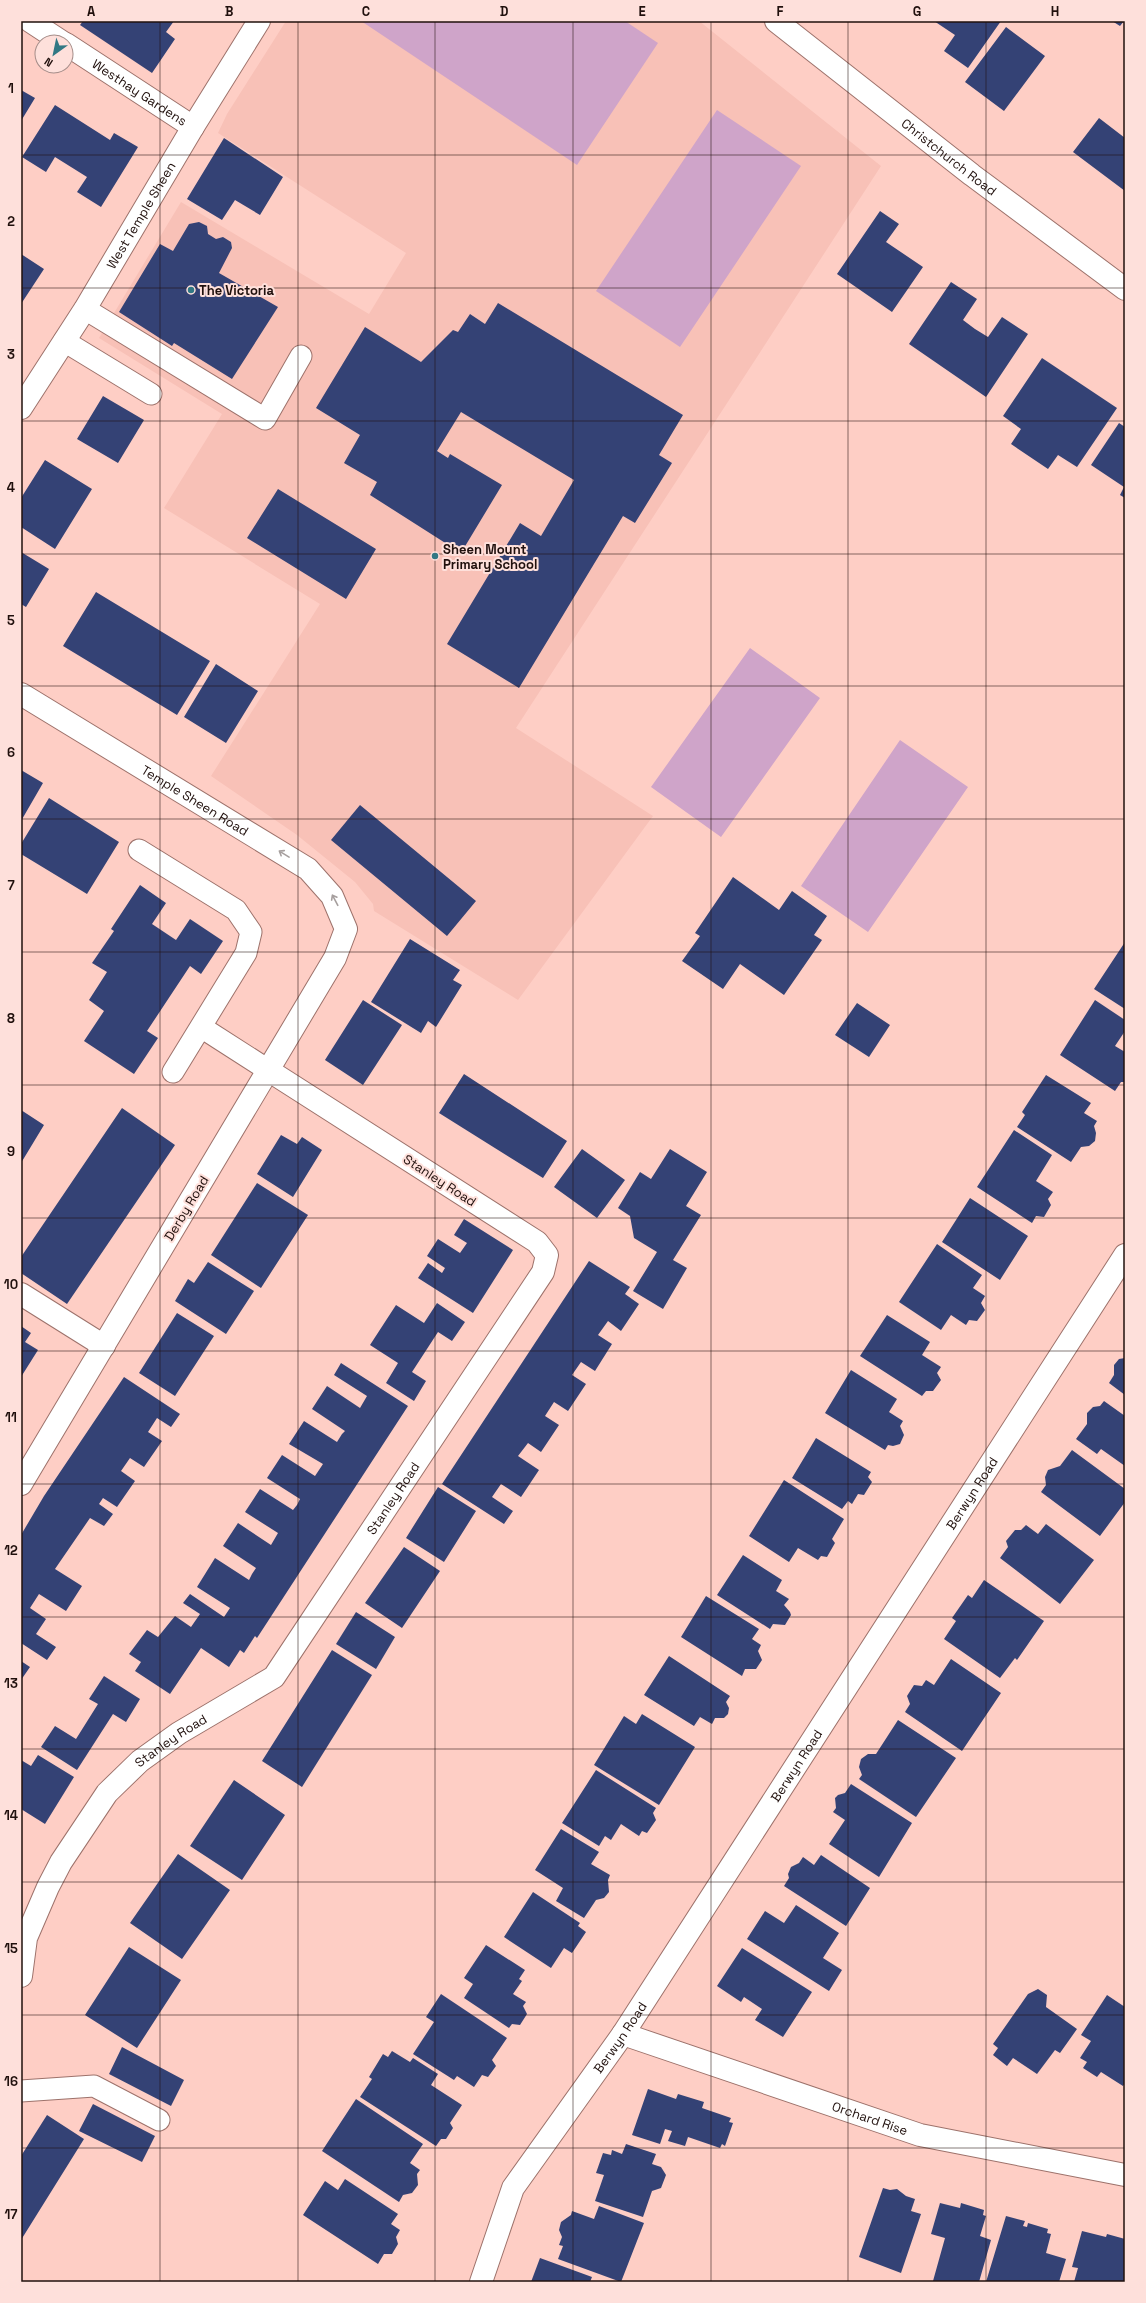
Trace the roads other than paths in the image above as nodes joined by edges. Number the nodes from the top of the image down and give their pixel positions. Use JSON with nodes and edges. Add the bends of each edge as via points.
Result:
{"nodes":[{"id":1,"x":30,"y":21,"type":"edge"},
{"id":2,"x":259,"y":21,"type":"edge"},
{"id":3,"x":776,"y":21,"type":"edge"},
{"id":4,"x":50,"y":34,"type":"edge"},
{"id":5,"x":74,"y":49,"type":"edge"},
{"id":6,"x":193,"y":127,"type":"junction"},
{"id":7,"x":1125,"y":289,"type":"edge"},
{"id":8,"x":85,"y":309,"type":"junction"},
{"id":9,"x":64,"y":341,"type":"junction"},
{"id":10,"x":301,"y":356,"type":"dead end"},
{"id":11,"x":151,"y":394,"type":"dead end"},
{"id":12,"x":21,"y":408,"type":"edge"},
{"id":13,"x":21,"y":694,"type":"edge"},
{"id":14,"x":139,"y":850,"type":"dead end"},
{"id":15,"x":346,"y":929,"type":"joint"},
{"id":16,"x":200,"y":1027,"type":"junction"},
{"id":17,"x":268,"y":1070,"type":"junction"},
{"id":18,"x":173,"y":1072,"type":"dead end"},
{"id":19,"x":1125,"y":1255,"type":"edge"},
{"id":20,"x":21,"y":1294,"type":"edge"},
{"id":21,"x":104,"y":1346,"type":"junction"},
{"id":22,"x":21,"y":1484,"type":"edge"},
{"id":23,"x":21,"y":1976,"type":"edge"},
{"id":24,"x":623,"y":2034,"type":"junction"},
{"id":25,"x":21,"y":2091,"type":"edge"},
{"id":26,"x":159,"y":2120,"type":"dead end"},
{"id":27,"x":1125,"y":2175,"type":"edge"},
{"id":28,"x":481,"y":2282,"type":"edge"}],
"edges":[{"from":1,"to":4,"type":"street"},
{"from":2,"to":6,"type":"street","name":"West Temple Sheen"},
{"from":3,"to":7,"type":"street","name":"Christchurch Road","via":[[972,175]]},
{"from":5,"to":6,"type":"street","name":"Westhay Gardens"},
{"from":6,"to":8,"type":"street","name":"West Temple Sheen"},
{"from":8,"to":9,"type":"street","name":"West Temple Sheen"},
{"from":8,"to":10,"type":"lane","via":[[265,419]]},
{"from":9,"to":11,"type":"lane"},
{"from":9,"to":12,"type":"street","name":"West Temple Sheen"},
{"from":15,"to":13,"type":"street","name":"Temple Sheen Road","one_way":true,"via":[[332,896],[308,869]]},
{"from":14,"to":16,"type":"lane","via":[[236,910],[251,932],[246,953]]},
{"from":15,"to":17,"type":"street","name":"Derby Road","via":[[335,958]]},
{"from":16,"to":17,"type":"lane"},
{"from":16,"to":18,"type":"lane"},
{"from":17,"to":21,"type":"street","name":"Derby Road"},
{"from":17,"to":23,"type":"street","name":"Stanley Road","via":[[537,1242],[547,1255],[542,1272],[274,1677],[179,1733],[140,1761],[107,1793],[61,1862],[48,1887],[26,1938]]},
{"from":19,"to":24,"type":"street","name":"Berwyn Road"},
{"from":20,"to":21,"type":"street"},
{"from":21,"to":22,"type":"street","name":"Derby Road"},
{"from":24,"to":27,"type":"street","name":"Orchard Rise","via":[[920,2135]]},
{"from":24,"to":28,"type":"street","name":"Berwyn Road","via":[[512,2188]]},
{"from":25,"to":26,"type":"lane","via":[[94,2086]]}]}
